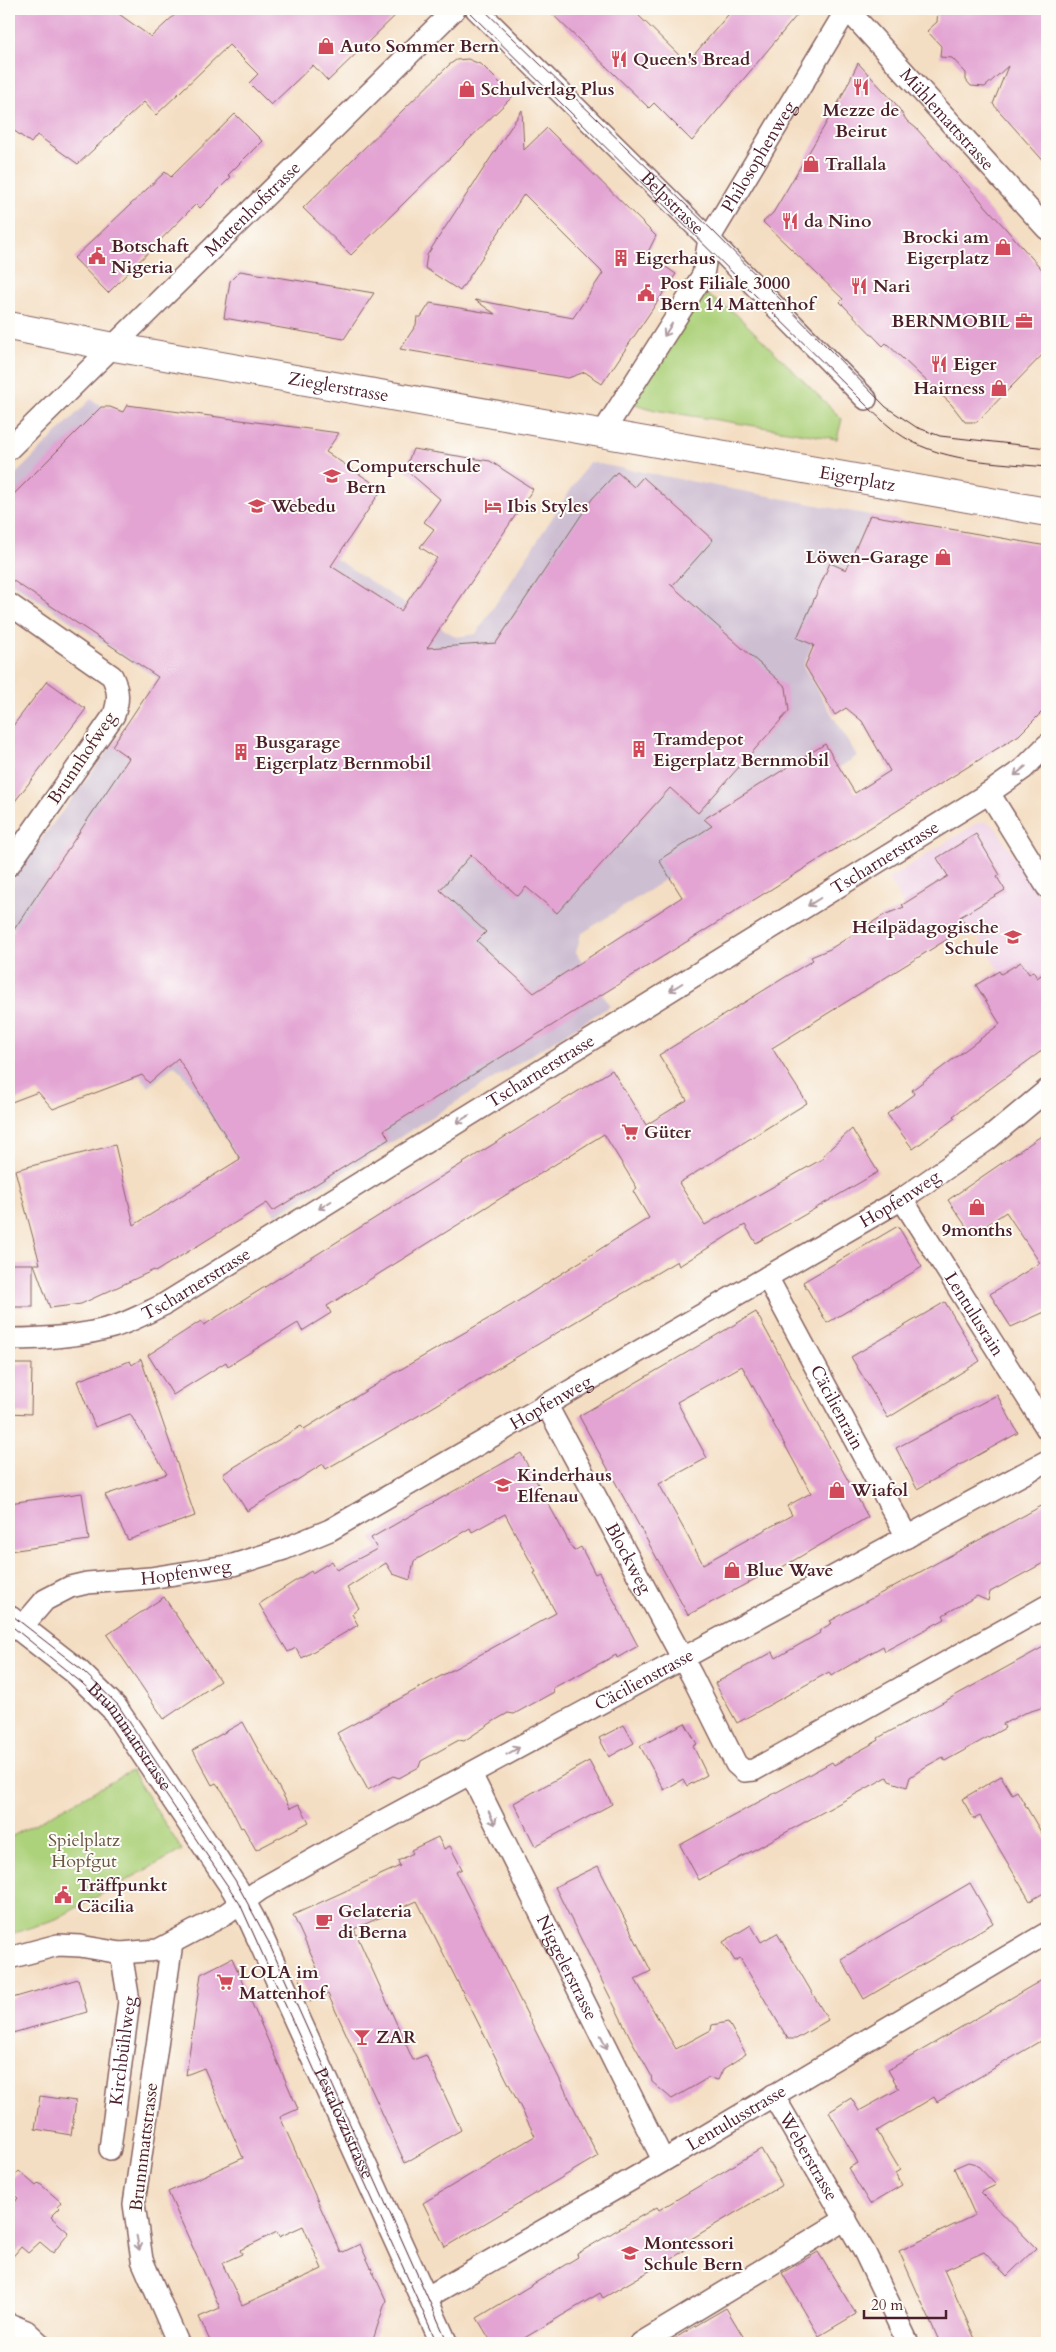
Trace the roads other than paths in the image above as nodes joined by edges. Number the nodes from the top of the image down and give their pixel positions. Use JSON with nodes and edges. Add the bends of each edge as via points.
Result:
{"nodes":[{"id":1,"x":455,"y":9,"type":"edge"},
{"id":2,"x":476,"y":9,"type":"edge"},
{"id":3,"x":847,"y":9,"type":"edge"},
{"id":4,"x":1047,"y":229,"type":"edge"},
{"id":5,"x":710,"y":239,"type":"junction"},
{"id":6,"x":9,"y":326,"type":"edge"},
{"id":7,"x":114,"y":347,"type":"junction"},
{"id":8,"x":866,"y":399,"type":"dead end"},
{"id":9,"x":602,"y":434,"type":"junction"},
{"id":10,"x":669,"y":445,"type":"joint"},
{"id":11,"x":9,"y":450,"type":"edge"},
{"id":12,"x":1047,"y":512,"type":"edge"},
{"id":13,"x":9,"y":604,"type":"edge"},
{"id":14,"x":1047,"y":745,"type":"edge"},
{"id":15,"x":989,"y":793,"type":"junction"},
{"id":16,"x":9,"y":864,"type":"edge"},
{"id":17,"x":1047,"y":887,"type":"edge"},
{"id":18,"x":1047,"y":1090,"type":"edge"},
{"id":19,"x":902,"y":1199,"type":"junction"},
{"id":20,"x":767,"y":1277,"type":"junction"},
{"id":21,"x":9,"y":1339,"type":"edge"},
{"id":22,"x":546,"y":1404,"type":"junction"},
{"id":23,"x":1047,"y":1429,"type":"edge"},
{"id":24,"x":1047,"y":1461,"type":"edge"},
{"id":25,"x":907,"y":1537,"type":"junction"},
{"id":26,"x":1047,"y":1606,"type":"edge"},
{"id":27,"x":15,"y":1623,"type":"edge"},
{"id":28,"x":682,"y":1659,"type":"junction"},
{"id":29,"x":471,"y":1774,"type":"junction"},
{"id":30,"x":243,"y":1902,"type":"junction"},
{"id":31,"x":1047,"y":1933,"type":"edge"},
{"id":32,"x":172,"y":1943,"type":"junction"},
{"id":33,"x":121,"y":1953,"type":"junction"},
{"id":34,"x":9,"y":1958,"type":"edge"},
{"id":35,"x":772,"y":2095,"type":"junction"},
{"id":36,"x":110,"y":2150,"type":"dead end"},
{"id":37,"x":663,"y":2160,"type":"junction"},
{"id":38,"x":846,"y":2219,"type":"junction"},
{"id":39,"x":424,"y":2299,"type":"junction"},
{"id":40,"x":9,"y":2324,"type":"edge"},
{"id":41,"x":39,"y":2343,"type":"edge"},
{"id":42,"x":178,"y":2343,"type":"edge"},
{"id":43,"x":444,"y":2343,"type":"edge"},
{"id":44,"x":641,"y":2343,"type":"edge"},
{"id":45,"x":908,"y":2343,"type":"edge"}],
"edges":[{"from":1,"to":7,"type":"street","name":"Mattenhofstrasse"},
{"from":2,"to":5,"type":"street","name":"Belpstrasse"},
{"from":3,"to":4,"type":"street","name":"Mühlemattstrasse"},
{"from":3,"to":5,"type":"street","name":"Philosophenweg"},
{"from":5,"to":8,"type":"street","name":"Belpstrasse"},
{"from":5,"to":9,"type":"street","name":"Philosophenweg","one_way":true,"via":[[703,274]]},
{"from":6,"to":7,"type":"main road","name":"Zieglerstrasse"},
{"from":7,"to":9,"type":"main road","name":"Zieglerstrasse"},
{"from":7,"to":11,"type":"street","name":"Mattenhofstrasse"},
{"from":9,"to":10,"type":"main road","name":"Zieglerstrasse"},
{"from":10,"to":12,"type":"main road","name":"Eigerplatz"},
{"from":13,"to":16,"type":"street","name":"Brunnhofweg","via":[[112,676],[119,701],[114,715]]},
{"from":14,"to":15,"type":"street","name":"Tscharnerstrasse","one_way":true},
{"from":15,"to":17,"type":"street"},
{"from":15,"to":21,"type":"street","name":"Tscharnerstrasse","one_way":true,"via":[[162,1305],[115,1326],[87,1333]]},
{"from":18,"to":19,"type":"street","name":"Hopfenweg","via":[[987,1140]]},
{"from":19,"to":20,"type":"street","name":"Hopfenweg"},
{"from":19,"to":23,"type":"street","name":"Lentulusrain"},
{"from":20,"to":22,"type":"street","name":"Hopfenweg"},
{"from":20,"to":25,"type":"street","name":"Cäcilienrain"},
{"from":22,"to":27,"type":"street","name":"Hopfenweg","via":[[361,1513],[284,1549],[231,1565],[70,1587],[45,1600]]},
{"from":22,"to":28,"type":"street","name":"Blockweg"},
{"from":24,"to":25,"type":"street","name":"Cäcilienstrasse"},
{"from":25,"to":28,"type":"street","name":"Cäcilienstrasse"},
{"from":26,"to":28,"type":"street","name":"Blockweg","via":[[748,1772],[736,1764]]},
{"from":27,"to":30,"type":"street","name":"Brunnmattstrasse","via":[[76,1671],[114,1708]]},
{"from":29,"to":28,"type":"street","name":"Cäcilienstrasse","one_way":true},
{"from":29,"to":30,"type":"street","name":"Cäcilienstrasse","via":[[350,1839]]},
{"from":29,"to":37,"type":"street","name":"Niggelerstrasse","one_way":true},
{"from":30,"to":32,"type":"street","name":"Cäcilienstrasse"},
{"from":30,"to":39,"type":"street","name":"Pestalozzistrasse"},
{"from":31,"to":35,"type":"street","name":"Lentulusstrasse"},
{"from":32,"to":33,"type":"street","name":"Cäcilienstrasse","via":[[158,1950]]},
{"from":32,"to":42,"type":"street","name":"Brunnmattstrasse","one_way":true,"via":[[134,2204],[142,2260]]},
{"from":33,"to":34,"type":"street","name":"Cäcilienstrasse","via":[[80,1946],[49,1946]]},
{"from":33,"to":36,"type":"street","name":"Kirchbühlweg","via":[[129,2001]]},
{"from":35,"to":37,"type":"street","name":"Lentulusstrasse"},
{"from":35,"to":38,"type":"street","name":"Weberstrasse"},
{"from":37,"to":39,"type":"street","name":"Lentulusstrasse"},
{"from":38,"to":44,"type":"street","name":"Weberstrasse"},
{"from":38,"to":45,"type":"street","name":"Weberstrasse"},
{"from":39,"to":43,"type":"street","name":"Pestalozzistrasse"},
{"from":40,"to":41,"type":"street"}]}
